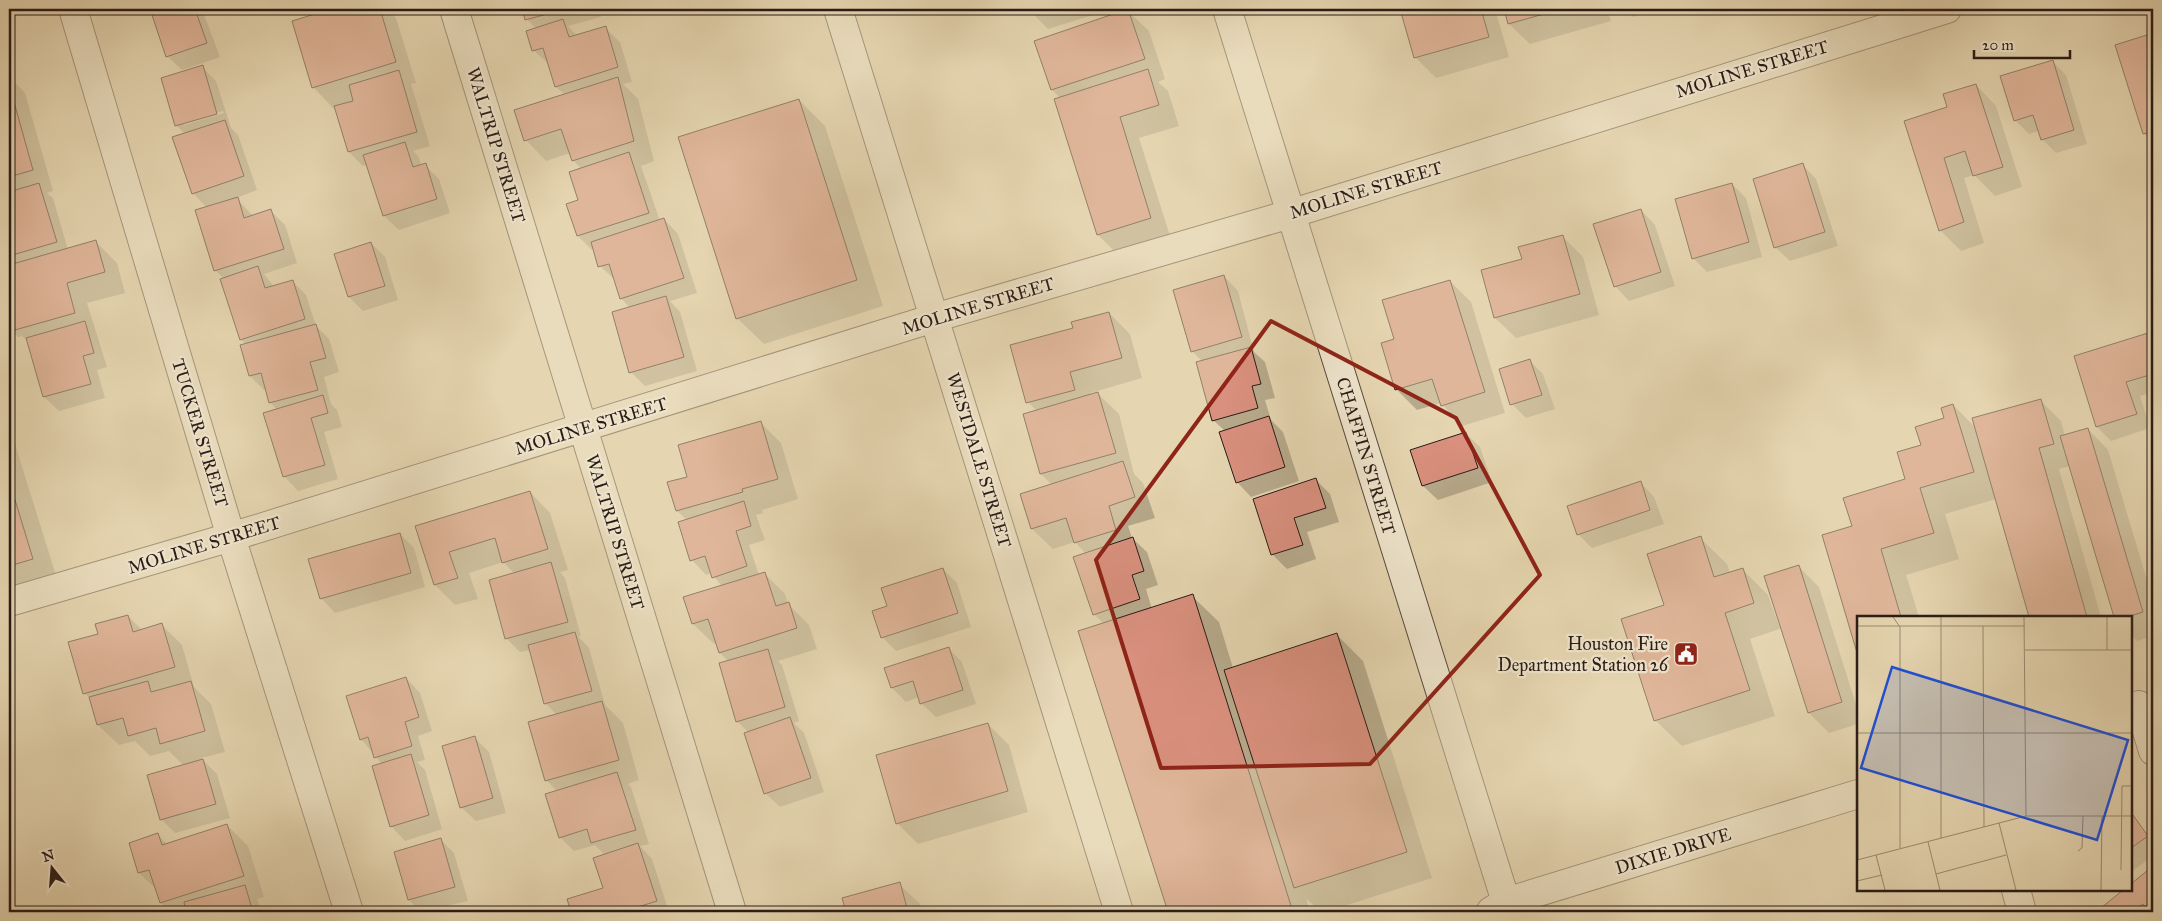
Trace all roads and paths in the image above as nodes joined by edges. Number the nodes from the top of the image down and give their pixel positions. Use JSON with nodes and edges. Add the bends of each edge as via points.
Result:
{"nodes":[{"id":1,"x":73,"y":9,"type":"edge"},
{"id":2,"x":454,"y":9,"type":"edge"},
{"id":3,"x":838,"y":9,"type":"edge"},
{"id":4,"x":1227,"y":9,"type":"edge"},
{"id":5,"x":1947,"y":9,"type":"edge"},
{"id":6,"x":1290,"y":214,"type":"junction"},
{"id":7,"x":934,"y":318,"type":"junction"},
{"id":8,"x":583,"y":429,"type":"junction"},
{"id":9,"x":231,"y":538,"type":"junction"},
{"id":10,"x":9,"y":602,"type":"edge"},
{"id":11,"x":2141,"y":705,"type":"edge"},
{"id":12,"x":2153,"y":751,"type":"edge"},
{"id":13,"x":1857,"y":794,"type":"edge"},
{"id":14,"x":2016,"y":891,"type":"edge"},
{"id":15,"x":1498,"y":907,"type":"edge"},
{"id":16,"x":349,"y":912,"type":"edge"},
{"id":17,"x":732,"y":912,"type":"edge"},
{"id":18,"x":1119,"y":912,"type":"edge"},
{"id":19,"x":2022,"y":912,"type":"edge"}],
"edges":[{"from":1,"to":9,"type":"street","name":"TUCKER STREET"},
{"from":2,"to":8,"type":"street","name":"WALTRIP STREET"},
{"from":3,"to":7,"type":"street","name":"WESTDALE STREET"},
{"from":4,"to":6,"type":"street","name":"CHAFFIN STREET"},
{"from":5,"to":6,"type":"street","name":"MOLINE STREET"},
{"from":6,"to":7,"type":"street","name":"MOLINE STREET"},
{"from":6,"to":15,"type":"street","name":"CHAFFIN STREET"},
{"from":7,"to":8,"type":"street","name":"MOLINE STREET"},
{"from":7,"to":18,"type":"street","name":"WESTDALE STREET"},
{"from":8,"to":9,"type":"street","name":"MOLINE STREET"},
{"from":8,"to":17,"type":"street","name":"WALTRIP STREET"},
{"from":9,"to":10,"type":"street","name":"MOLINE STREET"},
{"from":9,"to":16,"type":"street","name":"TUCKER STREET"},
{"from":11,"to":12,"type":"street"},
{"from":13,"to":15,"type":"street","name":"DIXIE DRIVE"},
{"from":14,"to":19,"type":"street"}]}
